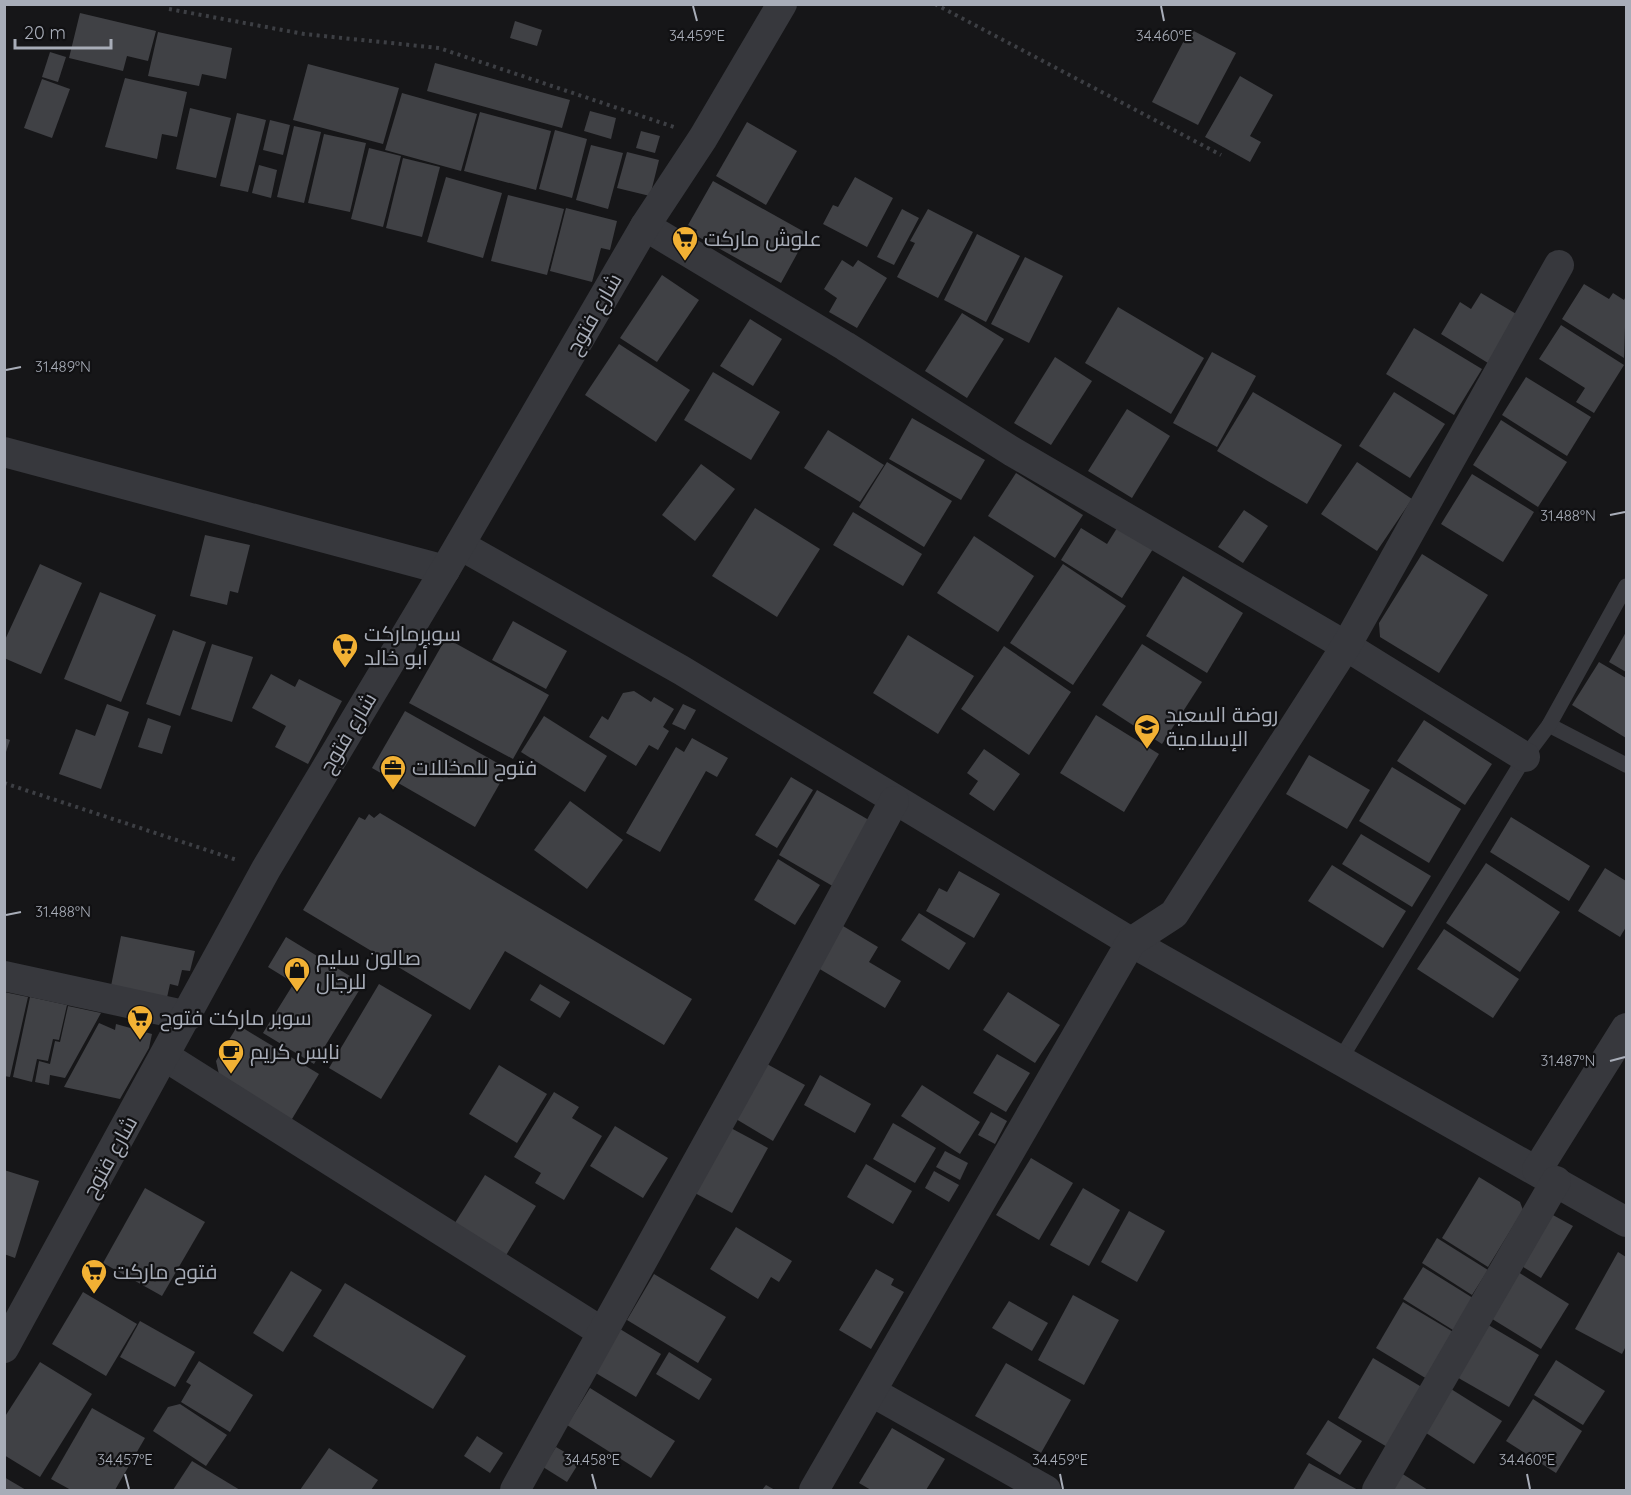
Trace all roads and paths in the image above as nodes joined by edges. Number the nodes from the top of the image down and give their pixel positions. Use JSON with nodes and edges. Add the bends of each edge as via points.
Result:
{"nodes":[{"id":1,"x":782,"y":4,"type":"edge"},
{"id":2,"x":935,"y":4,"type":"edge"},
{"id":3,"x":169,"y":9,"type":"dead end"},
{"id":4,"x":703,"y":138,"type":"junction"},
{"id":5,"x":1221,"y":156,"type":"dead end"},
{"id":6,"x":645,"y":226,"type":"junction"},
{"id":7,"x":1559,"y":265,"type":"dead end"},
{"id":8,"x":4,"y":452,"type":"edge"},
{"id":9,"x":453,"y":558,"type":"junction"},
{"id":10,"x":1626,"y":586,"type":"edge"},
{"id":11,"x":1346,"y":646,"type":"junction"},
{"id":12,"x":1549,"y":725,"type":"junction"},
{"id":13,"x":1525,"y":757,"type":"junction"},
{"id":14,"x":1626,"y":765,"type":"edge"},
{"id":15,"x":4,"y":783,"type":"edge"},
{"id":16,"x":894,"y":801,"type":"junction"},
{"id":17,"x":266,"y":869,"type":"junction"},
{"id":18,"x":1131,"y":942,"type":"junction"},
{"id":19,"x":4,"y":976,"type":"edge"},
{"id":20,"x":188,"y":1016,"type":"junction"},
{"id":21,"x":1626,"y":1029,"type":"edge"},
{"id":22,"x":166,"y":1056,"type":"junction"},
{"id":23,"x":1340,"y":1060,"type":"junction"},
{"id":24,"x":1546,"y":1176,"type":"junction"},
{"id":25,"x":1626,"y":1222,"type":"edge"},
{"id":26,"x":602,"y":1332,"type":"junction"},
{"id":27,"x":4,"y":1348,"type":"edge"},
{"id":28,"x":872,"y":1392,"type":"junction"},
{"id":29,"x":515,"y":1491,"type":"edge"},
{"id":30,"x":814,"y":1491,"type":"edge"},
{"id":31,"x":1046,"y":1491,"type":"edge"},
{"id":32,"x":1377,"y":1491,"type":"edge"}],
"edges":[{"from":1,"to":4,"type":"street","name":"شارع فتوح"},
{"from":2,"to":5,"type":"path"},
{"from":3,"to":4,"type":"path","via":[[304,34],[439,48]]},
{"from":4,"to":6,"type":"street","name":"شارع فتوح"},
{"from":6,"to":9,"type":"street","name":"شارع فتوح"},
{"from":6,"to":11,"type":"street","via":[[1013,452]]},
{"from":7,"to":11,"type":"street"},
{"from":8,"to":9,"type":"street"},
{"from":9,"to":16,"type":"street","via":[[681,670]]},
{"from":9,"to":17,"type":"street","name":"شارع فتوح"},
{"from":10,"to":12,"type":"lane"},
{"from":11,"to":13,"type":"street"},
{"from":11,"to":18,"type":"street","via":[[1174,914]]},
{"from":12,"to":13,"type":"lane"},
{"from":12,"to":14,"type":"lane"},
{"from":13,"to":23,"type":"lane"},
{"from":15,"to":17,"type":"path"},
{"from":16,"to":18,"type":"street"},
{"from":16,"to":26,"type":"street"},
{"from":17,"to":20,"type":"street","name":"شارع فتوح"},
{"from":18,"to":23,"type":"street"},
{"from":18,"to":28,"type":"street"},
{"from":19,"to":20,"type":"street"},
{"from":20,"to":22,"type":"street","name":"شارع فتوح"},
{"from":21,"to":24,"type":"street"},
{"from":22,"to":26,"type":"street"},
{"from":22,"to":27,"type":"street","name":"شارع فتوح"},
{"from":23,"to":24,"type":"street"},
{"from":24,"to":25,"type":"street"},
{"from":24,"to":32,"type":"street"},
{"from":26,"to":29,"type":"street"},
{"from":28,"to":30,"type":"street"},
{"from":28,"to":31,"type":"street"}]}
